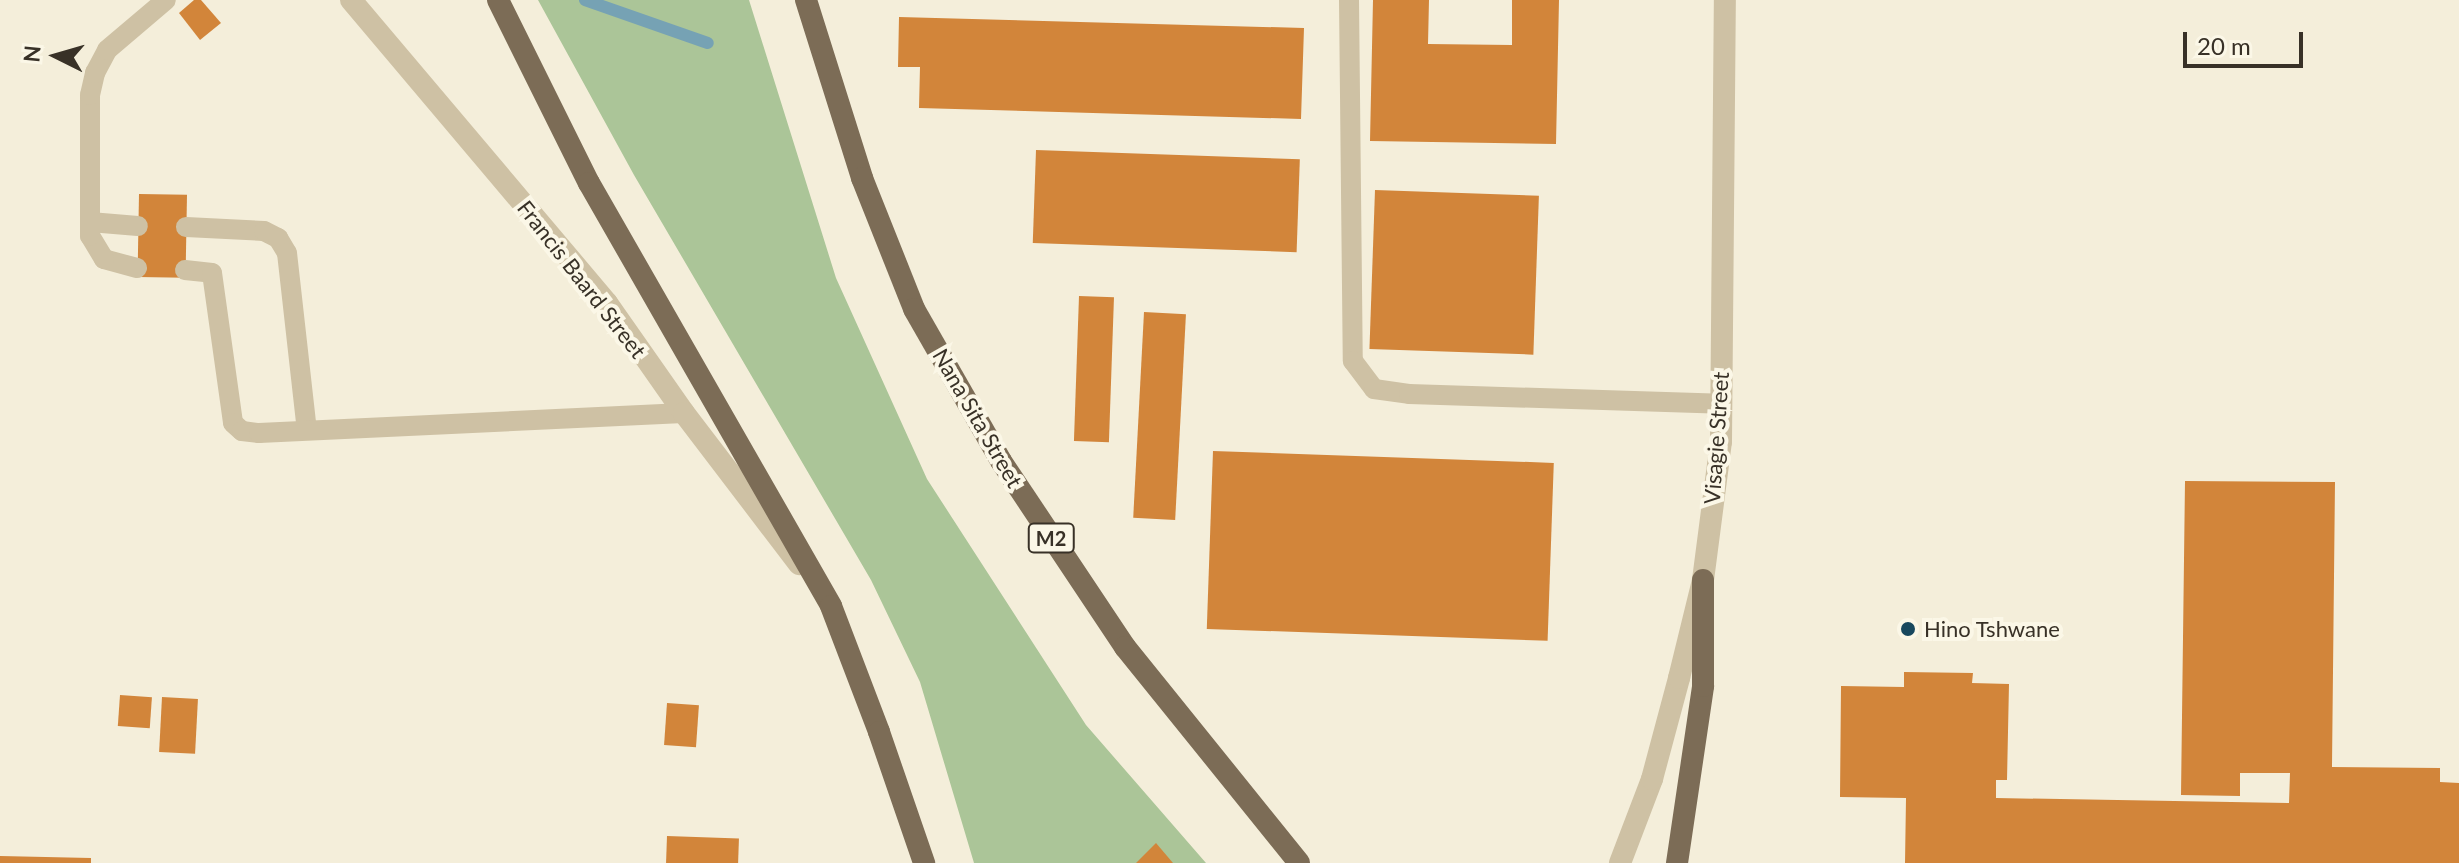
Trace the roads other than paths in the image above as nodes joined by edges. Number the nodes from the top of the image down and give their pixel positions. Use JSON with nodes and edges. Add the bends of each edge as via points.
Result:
{"nodes":[{"id":1,"x":166,"y":0,"type":"edge"},
{"id":2,"x":351,"y":0,"type":"edge"},
{"id":3,"x":498,"y":0,"type":"edge"},
{"id":4,"x":806,"y":0,"type":"edge"},
{"id":5,"x":1349,"y":0,"type":"edge"},
{"id":6,"x":1725,"y":0,"type":"edge"},
{"id":7,"x":90,"y":222,"type":"junction"},
{"id":8,"x":138,"y":226,"type":"dead end"},
{"id":9,"x":186,"y":227,"type":"dead end"},
{"id":10,"x":137,"y":268,"type":"dead end"},
{"id":11,"x":185,"y":270,"type":"dead end"},
{"id":12,"x":1721,"y":404,"type":"junction"},
{"id":13,"x":684,"y":413,"type":"junction"},
{"id":14,"x":307,"y":430,"type":"junction"},
{"id":15,"x":1703,"y":580,"type":"junction"},
{"id":16,"x":831,"y":606,"type":"junction"},
{"id":17,"x":924,"y":863,"type":"edge"},
{"id":18,"x":1299,"y":863,"type":"edge"},
{"id":19,"x":1620,"y":863,"type":"edge"},
{"id":20,"x":1677,"y":863,"type":"edge"}],
"edges":[{"from":1,"to":7,"type":"lane","via":[[107,50],[95,73],[90,95]]},
{"from":2,"to":13,"type":"street","name":"Francis Baard Street","via":[[607,303]]},
{"from":3,"to":16,"type":"main road","via":[[589,183]]},
{"from":4,"to":18,"type":"main road","name":"Nana Sita Street","number":"M2","via":[[862,178],[914,309],[993,447],[1125,647]]},
{"from":5,"to":12,"type":"lane","via":[[1353,361],[1374,389]]},
{"from":6,"to":12,"type":"street","name":"Visagie Street"},
{"from":7,"to":8,"type":"lane"},
{"from":7,"to":10,"type":"lane","via":[[90,236],[104,259]]},
{"from":9,"to":14,"type":"lane","via":[[264,231],[278,238],[287,253]]},
{"from":11,"to":14,"type":"lane","via":[[212,273],[233,423],[242,431],[259,433]]},
{"from":12,"to":15,"type":"street","name":"Visagie Street"},
{"from":13,"to":14,"type":"lane"},
{"from":13,"to":16,"type":"street","name":"Francis Baard Street"},
{"from":15,"to":19,"type":"street","name":"Visagie Street","via":[[1652,779]]},
{"from":15,"to":20,"type":"main road","via":[[1703,686]]},
{"from":16,"to":17,"type":"main road"}]}
